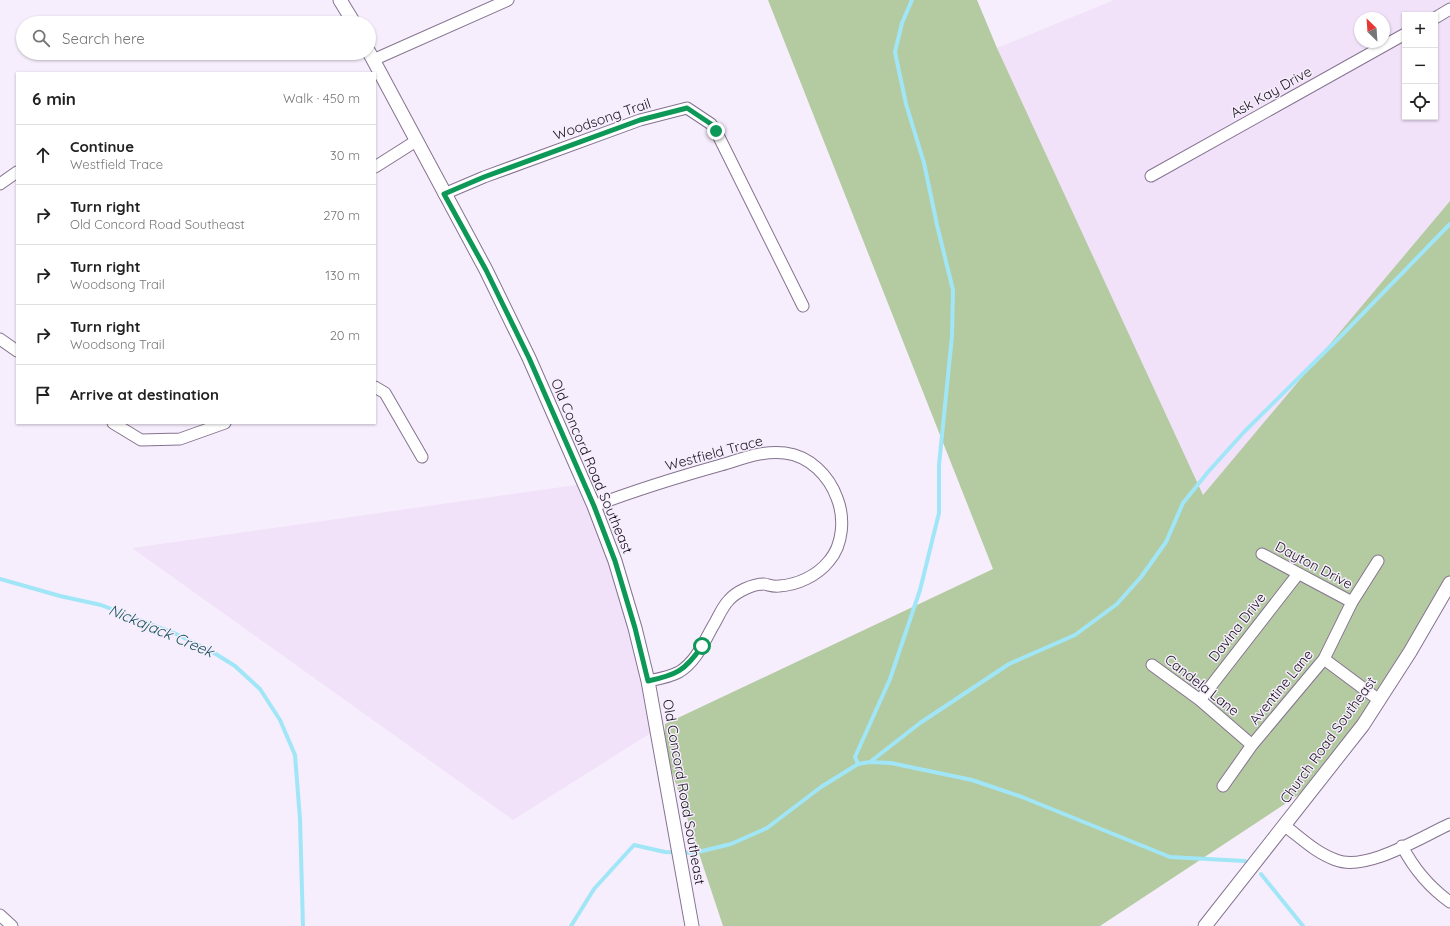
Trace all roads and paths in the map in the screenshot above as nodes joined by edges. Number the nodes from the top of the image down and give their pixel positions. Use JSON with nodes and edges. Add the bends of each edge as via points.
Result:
{"nodes":[{"id":1,"x":340,"y":0,"type":"edge"},
{"id":2,"x":508,"y":0,"type":"edge"},
{"id":3,"x":1450,"y":9,"type":"edge"},
{"id":4,"x":350,"y":16,"type":"edge"},
{"id":5,"x":1438,"y":16,"type":"edge"},
{"id":6,"x":1402,"y":36,"type":"edge"},
{"id":7,"x":376,"y":54,"type":"edge"},
{"id":8,"x":373,"y":60,"type":"edge"},
{"id":9,"x":416,"y":141,"type":"junction"},
{"id":10,"x":376,"y":166,"type":"edge"},
{"id":11,"x":16,"y":173,"type":"edge"},
{"id":12,"x":1151,"y":176,"type":"dead end"},
{"id":13,"x":0,"y":184,"type":"edge"},
{"id":14,"x":444,"y":194,"type":"junction"},
{"id":15,"x":803,"y":306,"type":"dead end"},
{"id":16,"x":0,"y":339,"type":"edge"},
{"id":17,"x":16,"y":350,"type":"edge"},
{"id":18,"x":376,"y":388,"type":"edge"},
{"id":19,"x":115,"y":424,"type":"edge"},
{"id":20,"x":222,"y":424,"type":"edge"},
{"id":21,"x":422,"y":456,"type":"dead end"},
{"id":22,"x":594,"y":506,"type":"junction"},
{"id":23,"x":1262,"y":554,"type":"dead end"},
{"id":24,"x":1378,"y":561,"type":"dead end"},
{"id":25,"x":1298,"y":574,"type":"junction"},
{"id":26,"x":1450,"y":583,"type":"edge"},
{"id":27,"x":1352,"y":602,"type":"junction"},
{"id":28,"x":1324,"y":659,"type":"junction"},
{"id":29,"x":1152,"y":665,"type":"dead end"},
{"id":30,"x":648,"y":681,"type":"junction"},
{"id":31,"x":1200,"y":700,"type":"junction"},
{"id":32,"x":1380,"y":700,"type":"junction"},
{"id":33,"x":1252,"y":745,"type":"junction"},
{"id":34,"x":1223,"y":786,"type":"dead end"},
{"id":35,"x":1450,"y":824,"type":"edge"},
{"id":36,"x":1285,"y":826,"type":"junction"},
{"id":37,"x":1402,"y":846,"type":"junction"},
{"id":38,"x":1450,"y":902,"type":"edge"},
{"id":39,"x":0,"y":915,"type":"edge"},
{"id":40,"x":12,"y":926,"type":"edge"},
{"id":41,"x":692,"y":926,"type":"edge"},
{"id":42,"x":1205,"y":926,"type":"edge"}],
"edges":[{"from":1,"to":4,"type":"street"},
{"from":2,"to":7,"type":"street"},
{"from":3,"to":5,"type":"street"},
{"from":6,"to":12,"type":"street","name":"Ask Kay Drive"},
{"from":8,"to":9,"type":"street","name":"Old Concord Road Southeast"},
{"from":9,"to":10,"type":"street"},
{"from":9,"to":14,"type":"street","name":"Old Concord Road Southeast"},
{"from":11,"to":13,"type":"street"},
{"from":14,"to":15,"type":"street","name":"Woodsong Trail","via":[[640,120],[687,108],[711,124],[716,131]]},
{"from":14,"to":22,"type":"street","name":"Old Concord Road Southeast","via":[[486,270],[529,358]]},
{"from":16,"to":17,"type":"street"},
{"from":18,"to":21,"type":"street","via":[[386,393]]},
{"from":19,"to":20,"type":"street","via":[[141,440],[180,439]]},
{"from":22,"to":30,"type":"street","name":"Old Concord Road Southeast","via":[[615,561]]},
{"from":22,"to":30,"type":"street","name":"Westfield Trace","via":[[671,479],[767,452],[787,453],[805,460],[821,471],[833,487],[840,505],[842,525],[839,544],[829,561],[814,574],[797,583],[777,586],[762,584],[745,588],[729,599],[692,660],[680,671]]},
{"from":23,"to":25,"type":"street","name":"Dayton Drive"},
{"from":24,"to":27,"type":"street","name":"Aventine Lane"},
{"from":25,"to":27,"type":"street","name":"Dayton Drive"},
{"from":25,"to":31,"type":"street","name":"Davina Drive"},
{"from":26,"to":32,"type":"street","name":"Church Road Southeast"},
{"from":27,"to":28,"type":"street","name":"Aventine Lane"},
{"from":28,"to":32,"type":"street"},
{"from":28,"to":33,"type":"street","name":"Aventine Lane"},
{"from":29,"to":31,"type":"street","name":"Candela Lane"},
{"from":30,"to":41,"type":"street","name":"Old Concord Road Southeast"},
{"from":31,"to":33,"type":"street","name":"Candela Lane"},
{"from":32,"to":36,"type":"street","name":"Church Road Southeast"},
{"from":33,"to":34,"type":"street","name":"Aventine Lane"},
{"from":35,"to":37,"type":"street"},
{"from":36,"to":37,"type":"street","via":[[1317,851],[1337,860],[1354,863],[1379,857]]},
{"from":36,"to":42,"type":"street","name":"Church Road Southeast"},
{"from":37,"to":38,"type":"street","via":[[1417,871]]},
{"from":39,"to":40,"type":"street"}]}
